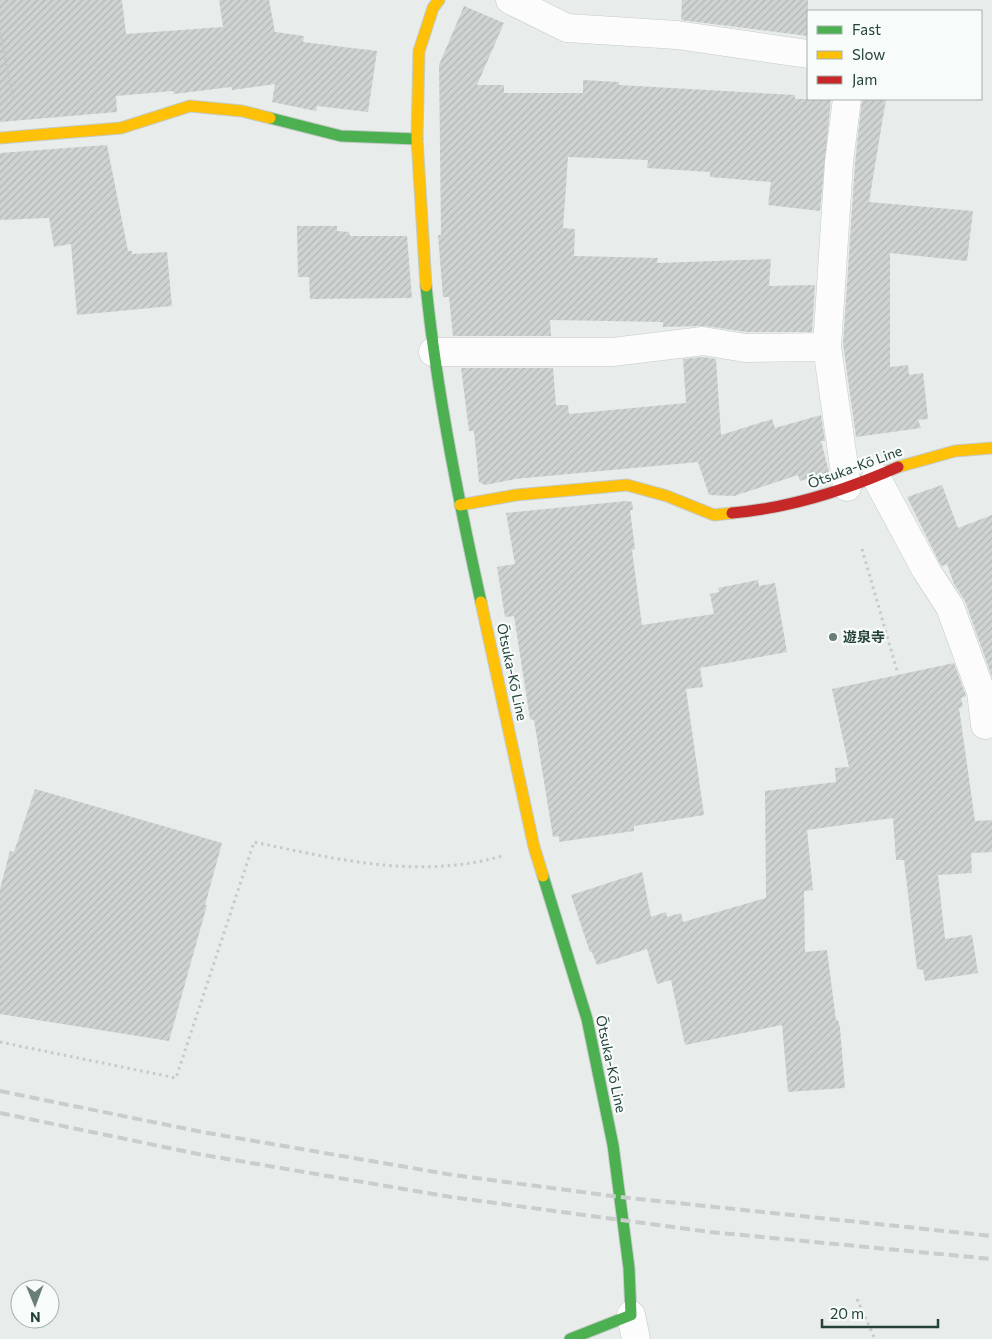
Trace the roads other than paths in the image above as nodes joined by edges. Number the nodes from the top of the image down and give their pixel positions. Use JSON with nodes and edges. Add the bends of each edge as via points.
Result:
{"nodes":[{"id":1,"x":439,"y":0,"type":"edge"},
{"id":2,"x":510,"y":0,"type":"edge"},
{"id":3,"x":807,"y":54,"type":"edge"},
{"id":4,"x":847,"y":100,"type":"edge"},
{"id":5,"x":0,"y":138,"type":"edge"},
{"id":6,"x":417,"y":139,"type":"junction"},
{"id":7,"x":827,"y":347,"type":"junction"},
{"id":8,"x":433,"y":352,"type":"junction"},
{"id":9,"x":992,"y":448,"type":"edge"},
{"id":10,"x":876,"y":477,"type":"junction"},
{"id":11,"x":847,"y":487,"type":"junction"},
{"id":12,"x":460,"y":505,"type":"junction"},
{"id":13,"x":985,"y":725,"type":"dead end"},
{"id":14,"x":634,"y":1327,"type":"edge"},
{"id":15,"x":570,"y":1339,"type":"edge"}],
"edges":[{"from":1,"to":6,"type":"main road","via":[[433,8],[419,51]]},
{"from":2,"to":3,"type":"street","via":[[567,28],[677,35]]},
{"from":4,"to":7,"type":"street"},
{"from":5,"to":6,"type":"main road","via":[[121,128],[190,106],[242,111],[341,136]]},
{"from":6,"to":8,"type":"main road"},
{"from":7,"to":8,"type":"street","via":[[745,348],[703,341],[613,352]]},
{"from":7,"to":11,"type":"street"},
{"from":8,"to":12,"type":"main road"},
{"from":9,"to":10,"type":"main road","name":"Ōtsuka-Kō Line","via":[[955,451],[905,464]]},
{"from":10,"to":11,"type":"main road","name":"Ōtsuka-Kō Line"},
{"from":10,"to":13,"type":"street","via":[[926,570],[950,607],[981,692]]},
{"from":11,"to":12,"type":"main road","name":"Ōtsuka-Kō Line","via":[[814,499],[764,510],[714,515],[667,496],[627,486],[516,495]]},
{"from":12,"to":14,"type":"main road","name":"Ōtsuka-Kō Line","via":[[534,847],[587,1019],[611,1135]]},
{"from":14,"to":15,"type":"main road","name":"Ōtsuka-Kō Line"}]}
